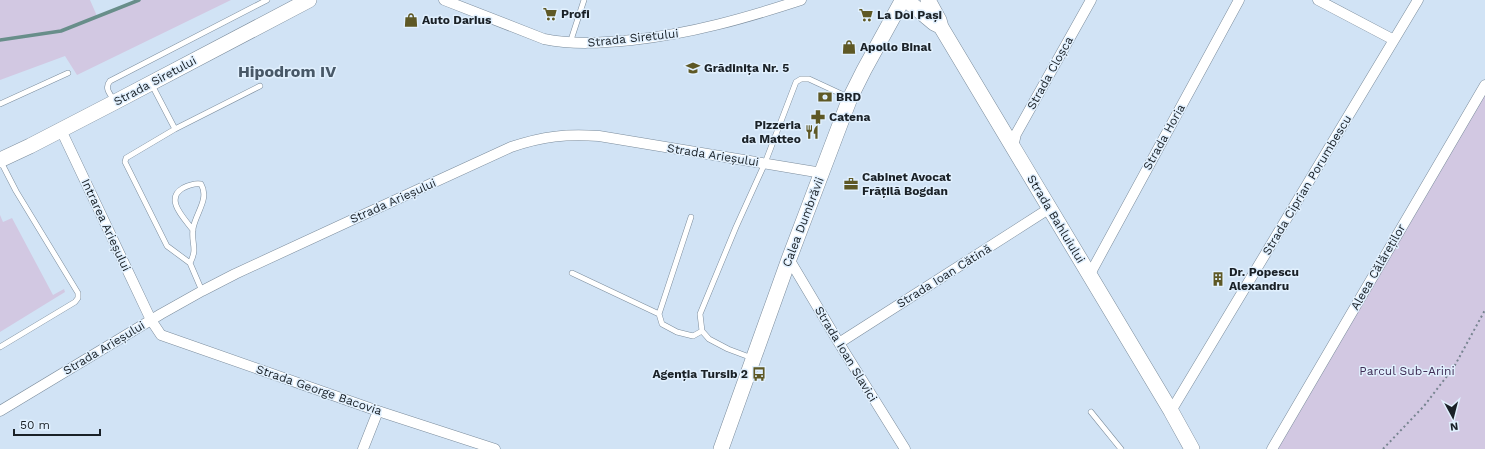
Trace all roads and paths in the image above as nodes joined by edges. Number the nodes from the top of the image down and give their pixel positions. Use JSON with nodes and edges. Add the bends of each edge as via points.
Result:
{"nodes":[{"id":1,"x":267,"y":0,"type":"edge"},
{"id":2,"x":309,"y":0,"type":"edge"},
{"id":3,"x":584,"y":0,"type":"edge"},
{"id":4,"x":801,"y":0,"type":"edge"},
{"id":5,"x":928,"y":0,"type":"edge"},
{"id":6,"x":1091,"y":0,"type":"edge"},
{"id":7,"x":1239,"y":0,"type":"edge"},
{"id":8,"x":1318,"y":0,"type":"edge"},
{"id":9,"x":1418,"y":0,"type":"edge"},
{"id":10,"x":448,"y":1,"type":"edge"},
{"id":11,"x":907,"y":1,"type":"edge"},
{"id":12,"x":941,"y":27,"type":"junction"},
{"id":13,"x":1394,"y":40,"type":"junction"},
{"id":14,"x":570,"y":43,"type":"junction"},
{"id":15,"x":68,"y":73,"type":"dead end"},
{"id":16,"x":151,"y":83,"type":"junction"},
{"id":17,"x":1485,"y":85,"type":"edge"},
{"id":18,"x":260,"y":86,"type":"dead end"},
{"id":19,"x":850,"y":98,"type":"junction"},
{"id":20,"x":116,"y":102,"type":"junction"},
{"id":21,"x":0,"y":104,"type":"edge"},
{"id":22,"x":175,"y":129,"type":"junction"},
{"id":23,"x":61,"y":130,"type":"junction"},
{"id":24,"x":1013,"y":147,"type":"junction"},
{"id":25,"x":0,"y":160,"type":"edge"},
{"id":26,"x":765,"y":163,"type":"junction"},
{"id":27,"x":822,"y":173,"type":"junction"},
{"id":28,"x":1050,"y":208,"type":"junction"},
{"id":29,"x":691,"y":217,"type":"dead end"},
{"id":30,"x":193,"y":230,"type":"junction"},
{"id":31,"x":789,"y":259,"type":"junction"},
{"id":32,"x":190,"y":263,"type":"junction"},
{"id":33,"x":572,"y":273,"type":"dead end"},
{"id":34,"x":1090,"y":274,"type":"junction"},
{"id":35,"x":202,"y":291,"type":"junction"},
{"id":36,"x":1485,"y":310,"type":"edge"},
{"id":37,"x":659,"y":314,"type":"junction"},
{"id":38,"x":151,"y":320,"type":"junction"},
{"id":39,"x":702,"y":331,"type":"junction"},
{"id":40,"x":838,"y":343,"type":"junction"},
{"id":41,"x":0,"y":347,"type":"edge"},
{"id":42,"x":752,"y":359,"type":"junction"},
{"id":43,"x":0,"y":411,"type":"edge"},
{"id":44,"x":378,"y":411,"type":"junction"},
{"id":45,"x":1171,"y":411,"type":"junction"},
{"id":46,"x":1091,"y":412,"type":"dead end"},
{"id":47,"x":903,"y":448,"type":"edge"},
{"id":48,"x":363,"y":449,"type":"edge"},
{"id":49,"x":495,"y":449,"type":"edge"},
{"id":50,"x":720,"y":449,"type":"edge"},
{"id":51,"x":1121,"y":449,"type":"edge"},
{"id":52,"x":1185,"y":449,"type":"edge"},
{"id":53,"x":1192,"y":449,"type":"edge"},
{"id":54,"x":1272,"y":449,"type":"edge"},
{"id":55,"x":1383,"y":449,"type":"edge"}],
"edges":[{"from":1,"to":20,"type":"lane","via":[[110,81],[107,88]]},
{"from":2,"to":16,"type":"main road","name":"Strada Siretului"},
{"from":3,"to":14,"type":"lane"},
{"from":4,"to":14,"type":"street","name":"Strada Siretului","via":[[734,21],[673,34],[612,42]]},
{"from":5,"to":12,"type":"main road","name":"Strada Bahluiului"},
{"from":6,"to":24,"type":"street","name":"Strada Cloșca","via":[[1016,134]]},
{"from":7,"to":34,"type":"street","name":"Strada Horia"},
{"from":8,"to":13,"type":"street"},
{"from":9,"to":13,"type":"street","name":"Strada Ciprian Porumbescu"},
{"from":10,"to":14,"type":"street","name":"Strada Siretului","via":[[544,39]]},
{"from":11,"to":12,"type":"main road","name":"Strada Bahluiului"},
{"from":11,"to":19,"type":"main road","name":"Calea Dumbrăvii","via":[[864,70]]},
{"from":12,"to":24,"type":"main road","name":"Strada Bahluiului"},
{"from":13,"to":45,"type":"street","name":"Strada Ciprian Porumbescu"},
{"from":15,"to":21,"type":"lane"},
{"from":16,"to":20,"type":"main road","name":"Strada Siretului"},
{"from":16,"to":22,"type":"lane"},
{"from":17,"to":54,"type":"street","name":"Aleea Călăreților"},
{"from":18,"to":22,"type":"lane"},
{"from":19,"to":26,"type":"lane","via":[[809,79],[796,82]]},
{"from":19,"to":27,"type":"main road","name":"Calea Dumbrăvii"},
{"from":20,"to":23,"type":"main road","name":"Strada Siretului"},
{"from":22,"to":32,"type":"lane","via":[[126,158],[125,162],[167,246]]},
{"from":23,"to":25,"type":"main road","name":"Strada Siretului"},
{"from":23,"to":38,"type":"street","name":"Intrarea Arieșului"},
{"from":24,"to":28,"type":"main road","name":"Strada Bahluiului"},
{"from":25,"to":41,"type":"lane","via":[[78,293],[78,298]]},
{"from":26,"to":27,"type":"street","name":"Strada Arieșului"},
{"from":26,"to":35,"type":"street","name":"Strada Arieșului","via":[[599,136],[574,134],[532,140],[347,222]]},
{"from":26,"to":39,"type":"lane","via":[[700,314]]},
{"from":27,"to":31,"type":"main road","name":"Calea Dumbrăvii"},
{"from":28,"to":34,"type":"main road","name":"Strada Bahluiului"},
{"from":28,"to":40,"type":"street","name":"Strada Ioan Cătină"},
{"from":29,"to":37,"type":"lane"},
{"from":30,"to":30,"type":"lane","via":[[205,190],[201,184],[196,183],[185,187],[174,196],[175,203]]},
{"from":30,"to":32,"type":"lane","via":[[195,249]]},
{"from":31,"to":40,"type":"street","name":"Strada Ioan Slavici"},
{"from":31,"to":42,"type":"main road","name":"Calea Dumbrăvii"},
{"from":32,"to":35,"type":"lane"},
{"from":33,"to":37,"type":"lane"},
{"from":34,"to":45,"type":"main road","name":"Strada Bahluiului"},
{"from":35,"to":38,"type":"street","name":"Strada Arieșului"},
{"from":36,"to":55,"type":"path","via":[[1454,367],[1424,406]]},
{"from":37,"to":39,"type":"lane","via":[[662,324],[677,332],[693,336]]},
{"from":38,"to":43,"type":"street","name":"Strada Arieșului"},
{"from":38,"to":44,"type":"street","name":"Strada George Bacovia","via":[[161,335]]},
{"from":39,"to":42,"type":"lane","via":[[709,339],[728,350]]},
{"from":40,"to":47,"type":"street","name":"Strada Ioan Slavici"},
{"from":42,"to":50,"type":"main road","name":"Calea Dumbrăvii"},
{"from":44,"to":48,"type":"street"},
{"from":44,"to":49,"type":"street","name":"Strada George Bacovia"},
{"from":45,"to":52,"type":"street"},
{"from":45,"to":53,"type":"main road","name":"Strada Bahluiului"},
{"from":46,"to":51,"type":"lane"}]}
